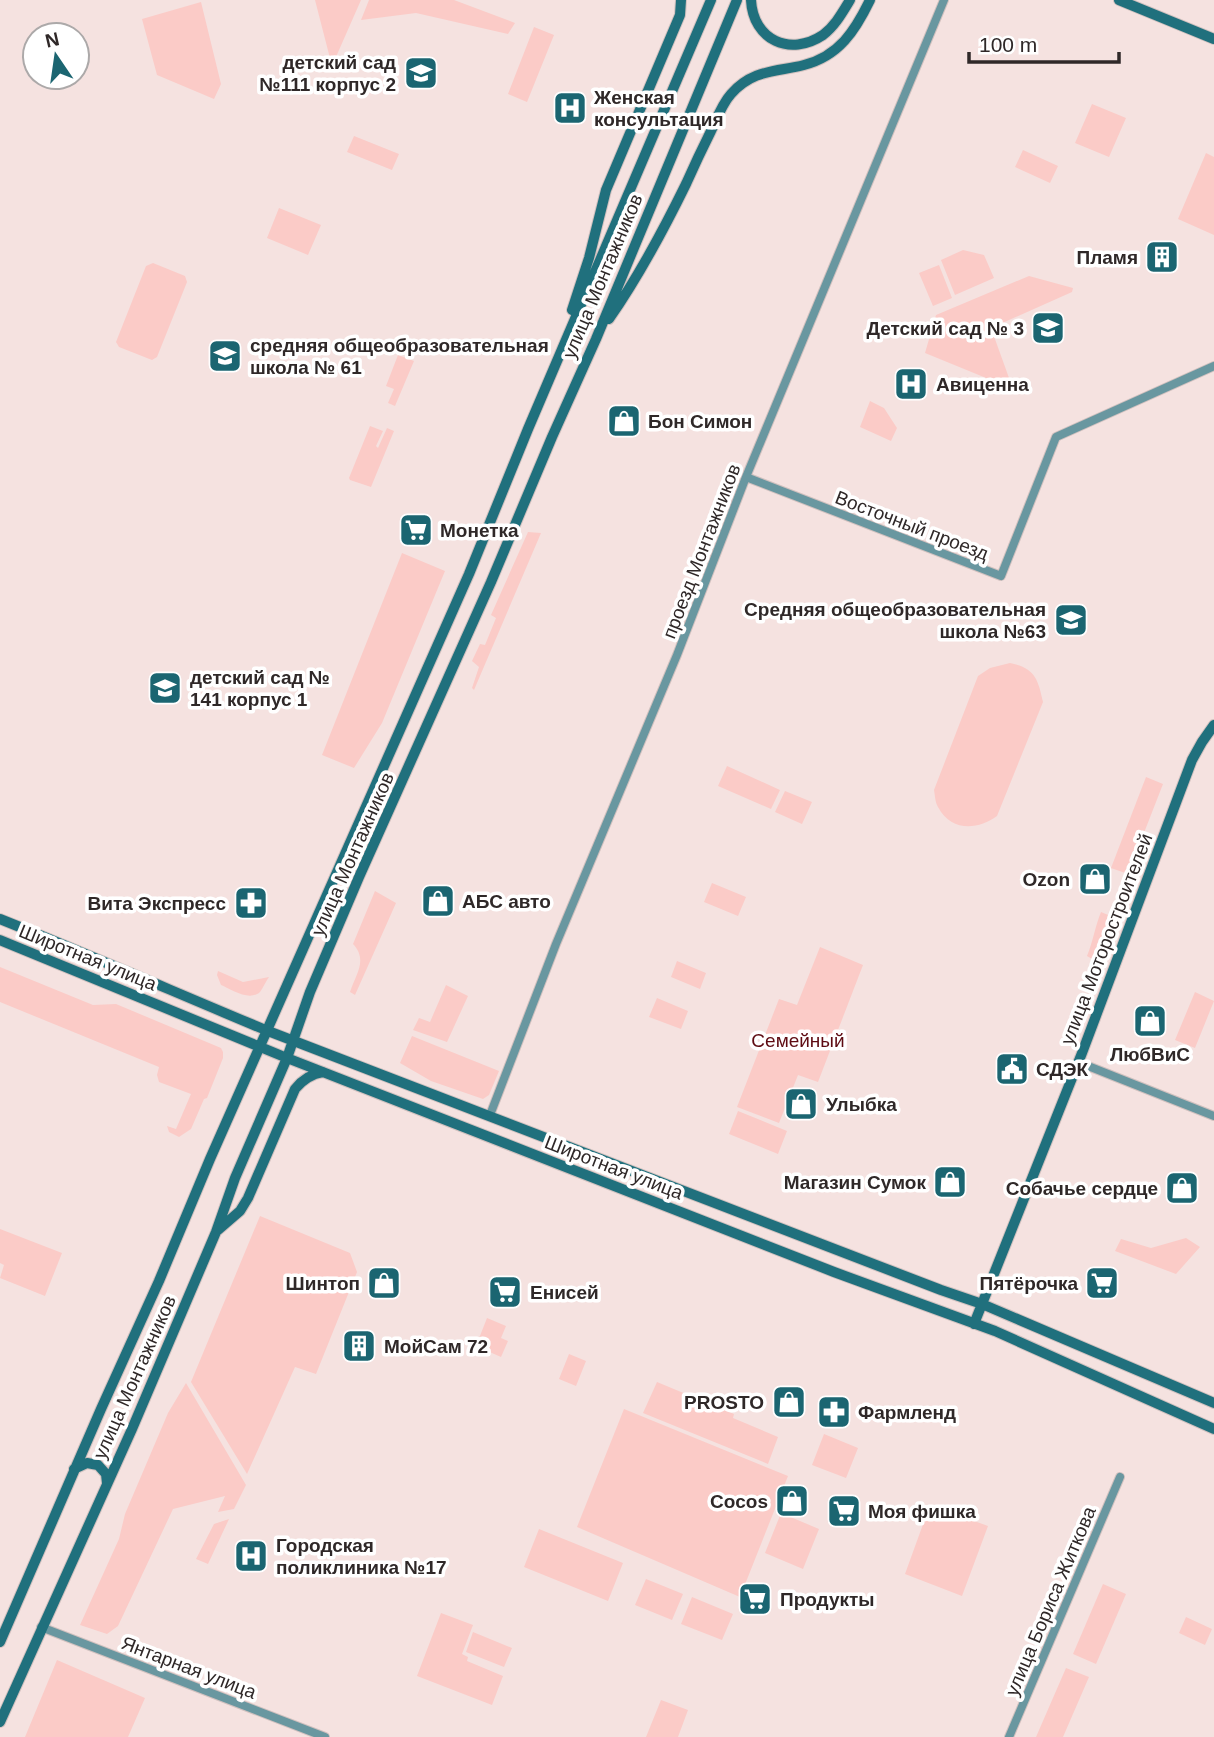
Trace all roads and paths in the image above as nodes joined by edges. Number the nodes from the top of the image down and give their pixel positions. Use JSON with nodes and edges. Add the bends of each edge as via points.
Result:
{"nodes":[{"id":1,"x":681,"y":0,"type":"edge"},
{"id":2,"x":711,"y":0,"type":"edge"},
{"id":3,"x":737,"y":0,"type":"edge"},
{"id":4,"x":751,"y":0,"type":"edge"},
{"id":5,"x":850,"y":0,"type":"edge"},
{"id":6,"x":870,"y":0,"type":"edge"},
{"id":7,"x":944,"y":0,"type":"edge"},
{"id":8,"x":1119,"y":0,"type":"edge"},
{"id":9,"x":1214,"y":39,"type":"edge"},
{"id":10,"x":596,"y":339,"type":"junction"},
{"id":11,"x":1214,"y":366,"type":"edge"},
{"id":12,"x":548,"y":383,"type":"junction"},
{"id":13,"x":746,"y":477,"type":"junction"},
{"id":14,"x":1214,"y":725,"type":"edge"},
{"id":15,"x":0,"y":919,"type":"edge"},
{"id":16,"x":0,"y":940,"type":"edge"},
{"id":17,"x":268,"y":1031,"type":"junction"},
{"id":18,"x":293,"y":1040,"type":"junction"},
{"id":19,"x":261,"y":1047,"type":"junction"},
{"id":20,"x":287,"y":1058,"type":"junction"},
{"id":21,"x":1078,"y":1062,"type":"junction"},
{"id":22,"x":325,"y":1072,"type":"junction"},
{"id":23,"x":489,"y":1115,"type":"junction"},
{"id":24,"x":1214,"y":1116,"type":"edge"},
{"id":25,"x":652,"y":1178,"type":"junction"},
{"id":26,"x":700,"y":1196,"type":"junction"},
{"id":27,"x":644,"y":1197,"type":"junction"},
{"id":28,"x":692,"y":1216,"type":"junction"},
{"id":29,"x":216,"y":1232,"type":"junction"},
{"id":30,"x":982,"y":1304,"type":"junction"},
{"id":31,"x":974,"y":1324,"type":"junction"},
{"id":32,"x":1214,"y":1404,"type":"edge"},
{"id":33,"x":1214,"y":1429,"type":"edge"},
{"id":34,"x":74,"y":1469,"type":"junction"},
{"id":35,"x":1120,"y":1477,"type":"dead end"},
{"id":36,"x":107,"y":1483,"type":"junction"},
{"id":37,"x":41,"y":1627,"type":"junction"},
{"id":38,"x":0,"y":1643,"type":"edge"},
{"id":39,"x":0,"y":1722,"type":"edge"},
{"id":40,"x":325,"y":1737,"type":"edge"},
{"id":41,"x":1009,"y":1737,"type":"edge"}],
"edges":[{"from":1,"to":12,"type":"main road","via":[[680,15],[606,190]]},
{"from":2,"to":12,"type":"main road","name":"улица Монтажников"},
{"from":3,"to":10,"type":"main road","name":"улица Монтажников"},
{"from":4,"to":5,"type":"main road","via":[[756,25],[770,39],[790,44],[810,42],[825,34]]},
{"from":6,"to":10,"type":"main road","via":[[842,45],[804,65],[760,74],[732,93],[660,236]]},
{"from":7,"to":13,"type":"street","name":"проезд Монтажников"},
{"from":8,"to":9,"type":"main road"},
{"from":10,"to":18,"type":"main road","name":"улица Монтажников","via":[[359,877]]},
{"from":11,"to":13,"type":"street","name":"Восточный проезд","via":[[1056,437],[1001,576]]},
{"from":12,"to":17,"type":"main road","name":"улица Монтажников"},
{"from":13,"to":23,"type":"street","name":"проезд Монтажников"},
{"from":14,"to":21,"type":"main road","name":"улица Моторостроителей","via":[[1192,760]]},
{"from":15,"to":17,"type":"main road","name":"Широтная улица"},
{"from":16,"to":19,"type":"main road","name":"Широтная улица"},
{"from":17,"to":18,"type":"main road","name":"Широтная улица"},
{"from":17,"to":19,"type":"main road","name":"улица Монтажников"},
{"from":18,"to":20,"type":"main road","name":"улица Монтажников"},
{"from":18,"to":23,"type":"main road","name":"Широтная улица"},
{"from":19,"to":20,"type":"main road","name":"Широтная улица"},
{"from":19,"to":34,"type":"main road","name":"улица Монтажников"},
{"from":20,"to":22,"type":"main road","name":"Широтная улица"},
{"from":20,"to":29,"type":"main road","name":"улица Монтажников"},
{"from":21,"to":24,"type":"street"},
{"from":21,"to":30,"type":"main road","name":"улица Моторостроителей"},
{"from":22,"to":27,"type":"main road","name":"Широтная улица"},
{"from":22,"to":29,"type":"main road","via":[[302,1080],[295,1089],[248,1198]]},
{"from":23,"to":25,"type":"main road","name":"Широтная улица"},
{"from":25,"to":26,"type":"main road","name":"Широтная улица"},
{"from":25,"to":27,"type":"main road","via":[[657,1192]]},
{"from":26,"to":28,"type":"main road","via":[[687,1202]]},
{"from":26,"to":30,"type":"main road","name":"Широтная улица"},
{"from":27,"to":28,"type":"main road","name":"Широтная улица"},
{"from":28,"to":31,"type":"main road","name":"Широтная улица"},
{"from":29,"to":36,"type":"main road","name":"улица Монтажников"},
{"from":30,"to":31,"type":"main road","name":"улица Моторостроителей"},
{"from":30,"to":32,"type":"main road","name":"Широтная улица"},
{"from":31,"to":33,"type":"main road","name":"Широтная улица"},
{"from":34,"to":36,"type":"main road","via":[[87,1463],[98,1465]]},
{"from":34,"to":38,"type":"main road","name":"улица Монтажников"},
{"from":35,"to":41,"type":"street","name":"улица Бориса Житкова"},
{"from":36,"to":37,"type":"main road","name":"улица Монтажников"},
{"from":37,"to":39,"type":"main road","name":"улица Монтажников"},
{"from":37,"to":40,"type":"street","name":"Янтарная улица"}]}
